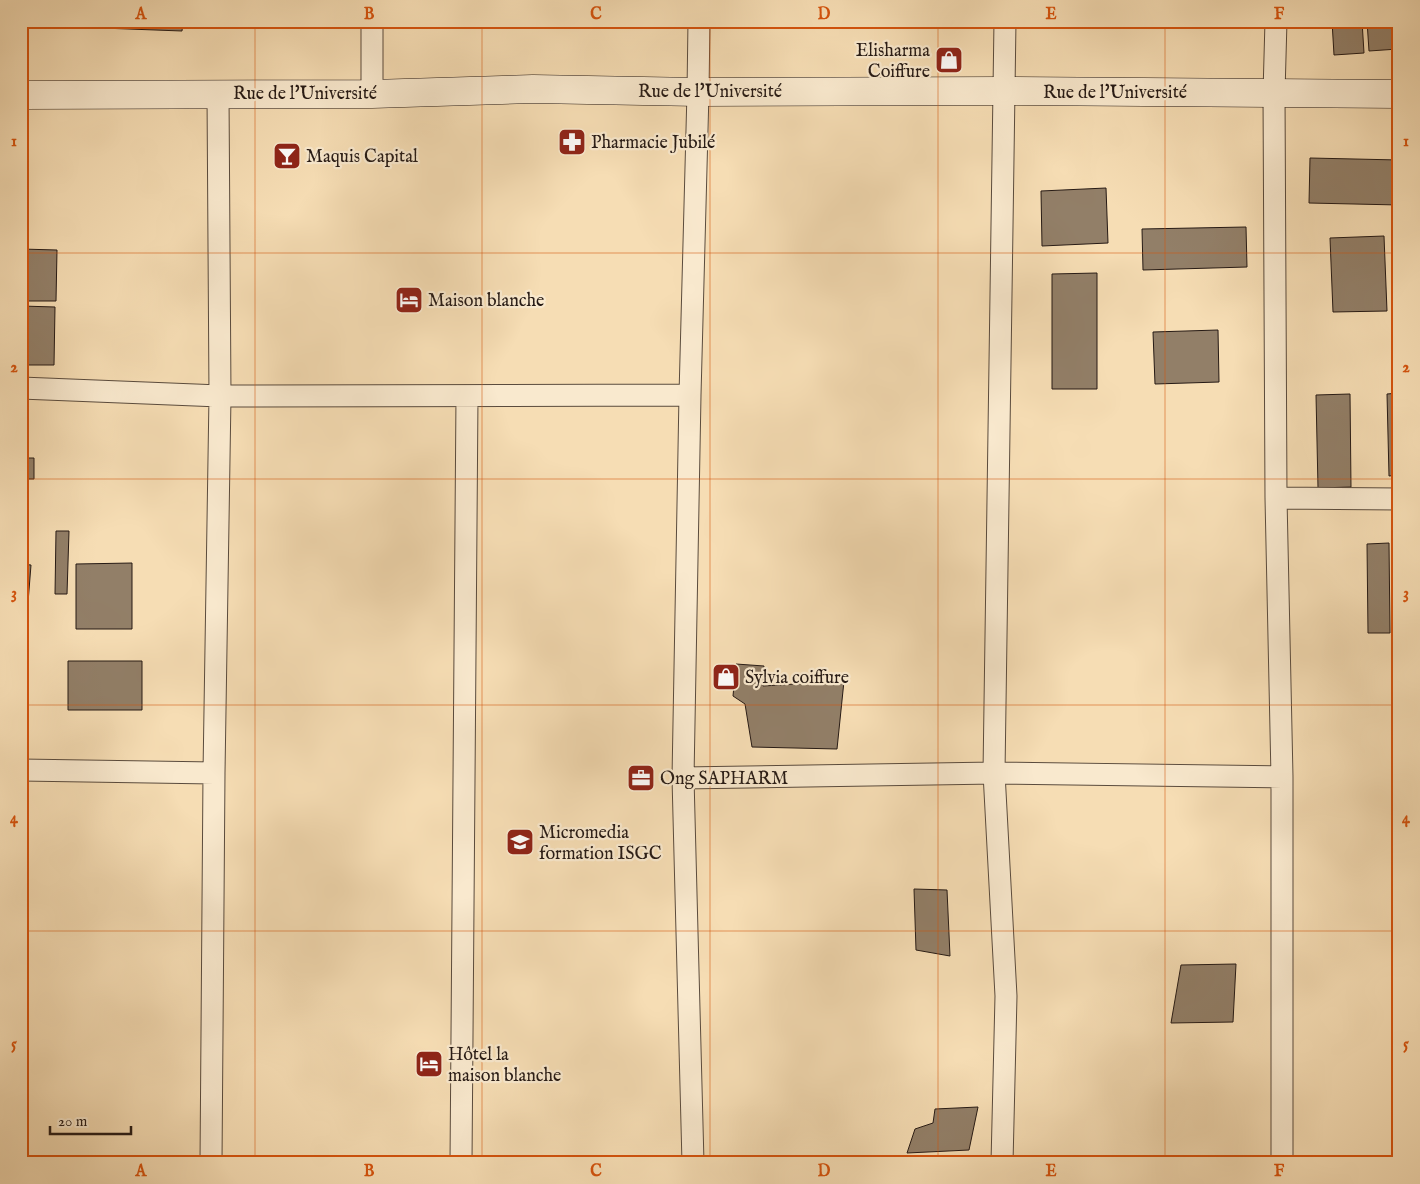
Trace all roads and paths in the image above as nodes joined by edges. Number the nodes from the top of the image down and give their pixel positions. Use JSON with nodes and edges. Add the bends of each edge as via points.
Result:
{"nodes":[{"id":1,"x":372,"y":21,"type":"edge"},
{"id":2,"x":699,"y":21,"type":"edge"},
{"id":3,"x":1005,"y":21,"type":"edge"},
{"id":4,"x":1276,"y":21,"type":"edge"},
{"id":5,"x":1004,"y":91,"type":"junction"},
{"id":6,"x":698,"y":92,"type":"junction"},
{"id":7,"x":1274,"y":93,"type":"junction"},
{"id":8,"x":218,"y":94,"type":"junction"},
{"id":9,"x":372,"y":94,"type":"junction"},
{"id":10,"x":1399,"y":94,"type":"edge"},
{"id":11,"x":21,"y":95,"type":"edge"},
{"id":12,"x":21,"y":388,"type":"edge"},
{"id":13,"x":690,"y":395,"type":"junction"},
{"id":14,"x":220,"y":396,"type":"junction"},
{"id":15,"x":467,"y":396,"type":"junction"},
{"id":16,"x":1276,"y":498,"type":"junction"},
{"id":17,"x":1399,"y":499,"type":"edge"},
{"id":18,"x":21,"y":770,"type":"edge"},
{"id":19,"x":214,"y":773,"type":"junction"},
{"id":20,"x":994,"y":773,"type":"junction"},
{"id":21,"x":1282,"y":776,"type":"junction"},
{"id":22,"x":683,"y":778,"type":"junction"},
{"id":23,"x":211,"y":1163,"type":"edge"},
{"id":24,"x":461,"y":1163,"type":"edge"},
{"id":25,"x":694,"y":1163,"type":"edge"},
{"id":26,"x":1002,"y":1163,"type":"edge"},
{"id":27,"x":1282,"y":1163,"type":"edge"}],
"edges":[{"from":1,"to":9,"type":"street"},
{"from":2,"to":6,"type":"street"},
{"from":3,"to":5,"type":"street"},
{"from":4,"to":7,"type":"street"},
{"from":5,"to":6,"type":"street","name":"Rue de l'Université"},
{"from":5,"to":7,"type":"street","name":"Rue de l'Université"},
{"from":5,"to":20,"type":"street"},
{"from":6,"to":9,"type":"street","name":"Rue de l'Université","via":[[534,89]]},
{"from":6,"to":13,"type":"street"},
{"from":7,"to":10,"type":"street","name":"Rue de l'Université"},
{"from":7,"to":16,"type":"street"},
{"from":8,"to":9,"type":"street","name":"Rue de l'Université"},
{"from":8,"to":11,"type":"street","name":"Rue de l'Université"},
{"from":8,"to":14,"type":"street"},
{"from":12,"to":14,"type":"street"},
{"from":13,"to":15,"type":"street"},
{"from":13,"to":22,"type":"street"},
{"from":14,"to":15,"type":"street"},
{"from":14,"to":19,"type":"street"},
{"from":15,"to":24,"type":"street"},
{"from":16,"to":17,"type":"street"},
{"from":16,"to":21,"type":"street"},
{"from":18,"to":19,"type":"street"},
{"from":19,"to":23,"type":"street"},
{"from":20,"to":21,"type":"street"},
{"from":20,"to":22,"type":"street"},
{"from":20,"to":26,"type":"street","via":[[1006,996]]},
{"from":21,"to":27,"type":"street"},
{"from":22,"to":25,"type":"street"}]}
